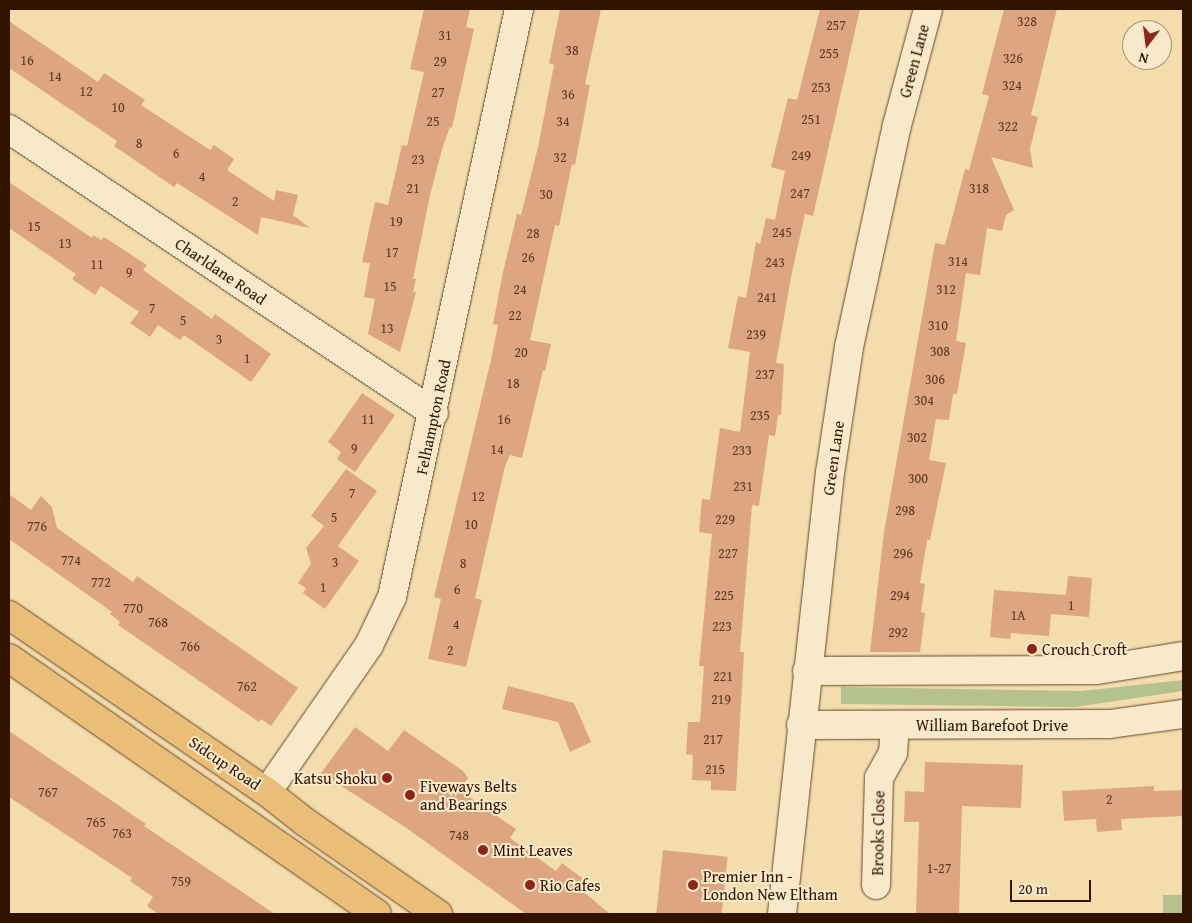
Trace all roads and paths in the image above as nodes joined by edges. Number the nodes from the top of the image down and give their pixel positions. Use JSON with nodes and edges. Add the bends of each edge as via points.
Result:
{"nodes":[{"id":1,"x":519,"y":9,"type":"edge"},
{"id":2,"x":928,"y":9,"type":"edge"},
{"id":3,"x":9,"y":129,"type":"edge"},
{"id":4,"x":434,"y":413,"type":"junction"},
{"id":5,"x":9,"y":615,"type":"edge"},
{"id":6,"x":1183,"y":656,"type":"edge"},
{"id":7,"x":9,"y":658,"type":"edge"},
{"id":8,"x":807,"y":671,"type":"junction"},
{"id":9,"x":1183,"y":714,"type":"edge"},
{"id":10,"x":801,"y":725,"type":"junction"},
{"id":11,"x":895,"y":725,"type":"junction"},
{"id":12,"x":268,"y":792,"type":"junction"},
{"id":13,"x":876,"y":885,"type":"dead end"},
{"id":14,"x":377,"y":914,"type":"edge"},
{"id":15,"x":438,"y":914,"type":"edge"},
{"id":16,"x":782,"y":914,"type":"edge"}],
"edges":[{"from":1,"to":4,"type":"street","name":"Felhampton Road"},
{"from":2,"to":8,"type":"street","name":"Green Lane","via":[[897,125],[849,347],[830,473]]},
{"from":3,"to":4,"type":"street","name":"Charldane Road"},
{"from":4,"to":12,"type":"street","name":"Felhampton Road","via":[[392,597],[369,645]]},
{"from":5,"to":12,"type":"highway","name":"Sidcup Road"},
{"from":6,"to":8,"type":"street","via":[[1096,670]]},
{"from":7,"to":14,"type":"highway"},
{"from":8,"to":10,"type":"street","name":"Green Lane"},
{"from":9,"to":11,"type":"street","name":"William Barefoot Drive","via":[[1110,724]]},
{"from":10,"to":11,"type":"street","name":"William Barefoot Drive"},
{"from":10,"to":16,"type":"street","name":"Green Lane"},
{"from":11,"to":13,"type":"street","name":"Brooks Close","via":[[893,753],[879,778]]},
{"from":12,"to":15,"type":"highway","name":"Sidcup Road","via":[[305,822]]}]}
